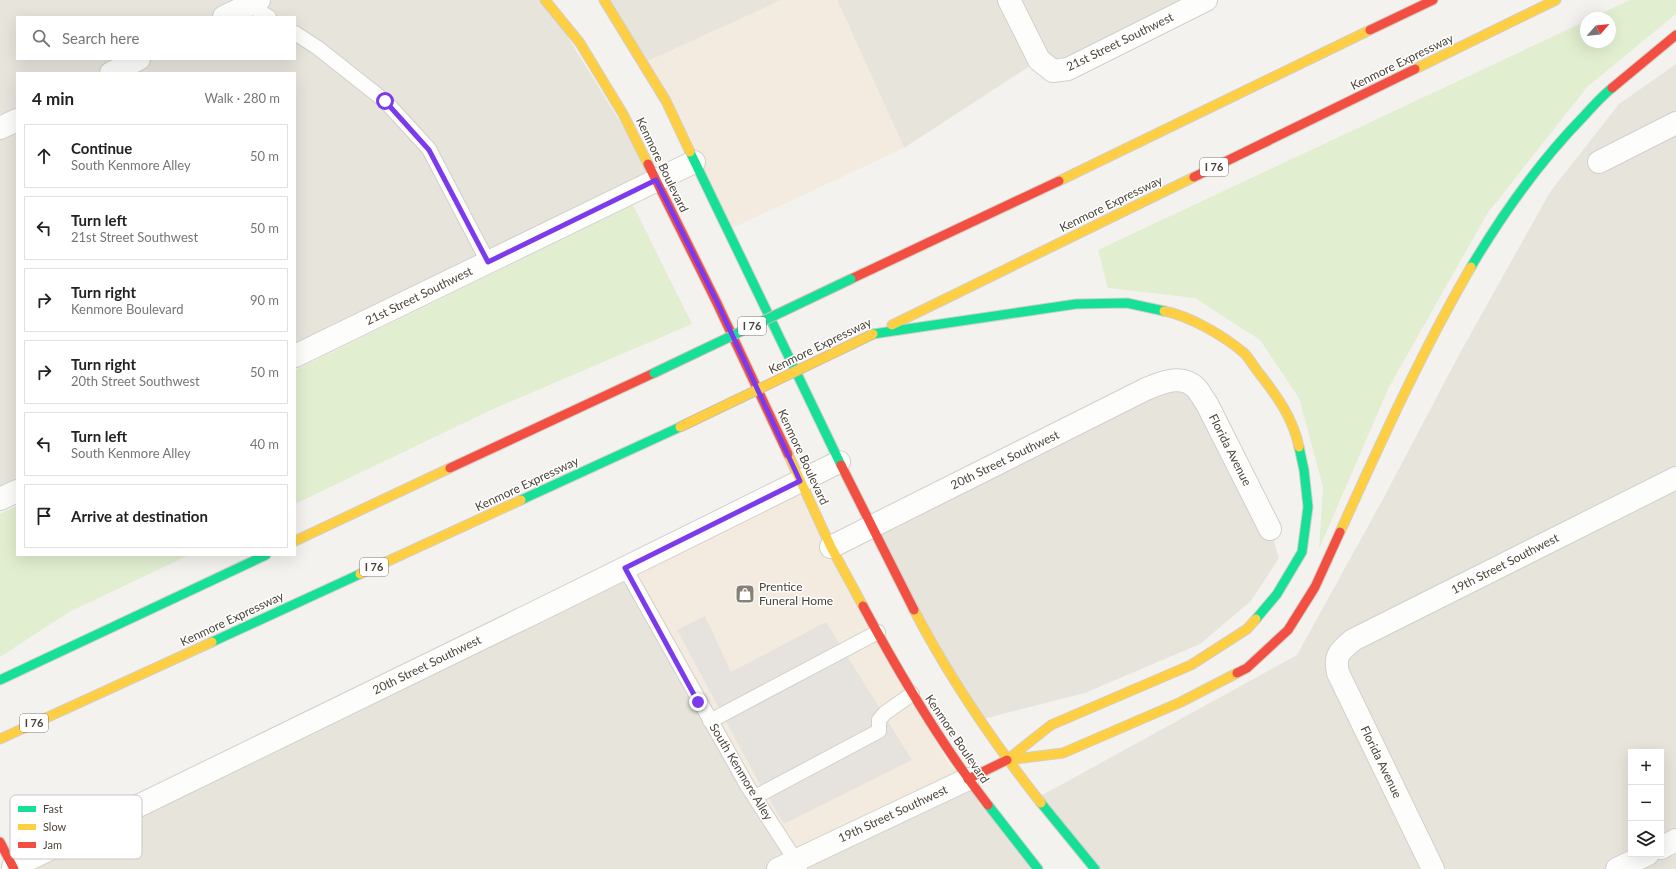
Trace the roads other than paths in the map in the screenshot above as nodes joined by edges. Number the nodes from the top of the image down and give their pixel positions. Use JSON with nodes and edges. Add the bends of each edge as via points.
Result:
{"nodes":[{"id":1,"x":545,"y":0,"type":"edge"},
{"id":2,"x":604,"y":0,"type":"edge"},
{"id":3,"x":1009,"y":0,"type":"edge"},
{"id":4,"x":1206,"y":0,"type":"edge"},
{"id":5,"x":1434,"y":0,"type":"edge"},
{"id":6,"x":1556,"y":0,"type":"edge"},
{"id":7,"x":249,"y":2,"type":"edge"},
{"id":8,"x":226,"y":16,"type":"edge"},
{"id":9,"x":268,"y":16,"type":"edge"},
{"id":10,"x":296,"y":34,"type":"edge"},
{"id":11,"x":1676,"y":35,"type":"edge"},
{"id":12,"x":138,"y":60,"type":"edge"},
{"id":13,"x":113,"y":72,"type":"edge"},
{"id":14,"x":16,"y":120,"type":"edge"},
{"id":15,"x":1676,"y":123,"type":"edge"},
{"id":16,"x":0,"y":128,"type":"edge"},
{"id":17,"x":694,"y":162,"type":"junction"},
{"id":18,"x":1599,"y":162,"type":"dead end"},
{"id":19,"x":656,"y":180,"type":"junction"},
{"id":20,"x":488,"y":262,"type":"junction"},
{"id":21,"x":873,"y":334,"type":"junction"},
{"id":22,"x":296,"y":356,"type":"edge"},
{"id":23,"x":1182,"y":380,"type":"joint"},
{"id":24,"x":840,"y":462,"type":"junction"},
{"id":25,"x":1676,"y":478,"type":"edge"},
{"id":26,"x":800,"y":481,"type":"junction"},
{"id":27,"x":16,"y":491,"type":"edge"},
{"id":28,"x":0,"y":499,"type":"edge"},
{"id":29,"x":871,"y":527,"type":"junction"},
{"id":30,"x":1270,"y":529,"type":"dead end"},
{"id":31,"x":296,"y":541,"type":"edge"},
{"id":32,"x":831,"y":547,"type":"junction"},
{"id":33,"x":264,"y":556,"type":"edge"},
{"id":34,"x":625,"y":568,"type":"junction"},
{"id":35,"x":878,"y":632,"type":"junction"},
{"id":36,"x":1338,"y":654,"type":"joint"},
{"id":37,"x":0,"y":680,"type":"edge"},
{"id":38,"x":912,"y":694,"type":"junction"},
{"id":39,"x":710,"y":721,"type":"junction"},
{"id":40,"x":0,"y":739,"type":"edge"},
{"id":41,"x":1007,"y":760,"type":"junction"},
{"id":42,"x":968,"y":779,"type":"junction"},
{"id":43,"x":754,"y":797,"type":"junction"},
{"id":44,"x":142,"y":805,"type":"edge"},
{"id":45,"x":1676,"y":840,"type":"edge"},
{"id":46,"x":0,"y":842,"type":"edge"},
{"id":47,"x":1664,"y":846,"type":"edge"},
{"id":48,"x":1642,"y":857,"type":"edge"},
{"id":49,"x":31,"y":859,"type":"edge"},
{"id":50,"x":792,"y":866,"type":"edge"},
{"id":51,"x":13,"y":868,"type":"edge"},
{"id":52,"x":1038,"y":869,"type":"edge"},
{"id":53,"x":1095,"y":869,"type":"edge"},
{"id":54,"x":1433,"y":869,"type":"edge"},
{"id":55,"x":1617,"y":869,"type":"edge"}],
"edges":[{"from":1,"to":19,"type":"main road","name":"Kenmore Boulevard","via":[[580,43],[602,78]]},
{"from":2,"to":17,"type":"main road","via":[[666,101]]},
{"from":3,"to":4,"type":"street","name":"21st Street Southwest","via":[[1039,60],[1053,71],[1068,69]]},
{"from":5,"to":31,"type":"main road","number":"I 76","bridge":true,"via":[[1028,197]]},
{"from":6,"to":21,"type":"main road","name":"Kenmore Expressway","number":"I 76"},
{"from":7,"to":8,"type":"street"},
{"from":7,"to":9,"type":"lane"},
{"from":10,"to":20,"type":"lane","via":[[385,101],[429,150]]},
{"from":11,"to":41,"type":"main road","via":[[1609,90],[1568,132],[1526,184],[1486,242],[1411,378],[1315,587],[1288,630],[1247,668],[1181,702],[1063,753]]},
{"from":12,"to":13,"type":"street"},
{"from":14,"to":16,"type":"street"},
{"from":15,"to":18,"type":"street"},
{"from":17,"to":19,"type":"street","name":"21st Street Southwest"},
{"from":17,"to":24,"type":"main road"},
{"from":19,"to":20,"type":"street","name":"21st Street Southwest"},
{"from":19,"to":26,"type":"main road","name":"Kenmore Boulevard","via":[[720,308]]},
{"from":20,"to":22,"type":"street","name":"21st Street Southwest"},
{"from":21,"to":40,"type":"main road","name":"Kenmore Expressway","number":"I 76","bridge":true,"via":[[680,427]]},
{"from":21,"to":41,"type":"main road","via":[[1076,304],[1127,303],[1178,314],[1219,336],[1245,354],[1282,404],[1296,433],[1308,507],[1302,552],[1277,594],[1247,629],[1191,665],[1051,726]]},
{"from":23,"to":29,"type":"street","name":"20th Street Southwest","via":[[1166,381],[1146,390]]},
{"from":23,"to":30,"type":"street","name":"Florida Avenue","via":[[1196,387],[1207,404]]},
{"from":24,"to":26,"type":"street","name":"20th Street Southwest"},
{"from":24,"to":29,"type":"main road"},
{"from":25,"to":36,"type":"street","name":"19th Street Southwest","via":[[1353,640]]},
{"from":26,"to":32,"type":"main road","name":"Kenmore Boulevard"},
{"from":26,"to":34,"type":"street","name":"20th Street Southwest"},
{"from":27,"to":28,"type":"street"},
{"from":29,"to":32,"type":"street","name":"20th Street Southwest"},
{"from":29,"to":41,"type":"main road","via":[[924,629],[963,696]]},
{"from":32,"to":35,"type":"main road","name":"Kenmore Boulevard"},
{"from":33,"to":37,"type":"main road"},
{"from":34,"to":39,"type":"lane","name":"South Kenmore Alley"},
{"from":34,"to":44,"type":"street","name":"20th Street Southwest"},
{"from":35,"to":38,"type":"main road","name":"Kenmore Boulevard"},
{"from":35,"to":39,"type":"lane"},
{"from":36,"to":54,"type":"street","name":"Florida Avenue","via":[[1338,673]]},
{"from":38,"to":42,"type":"main road","name":"Kenmore Boulevard"},
{"from":38,"to":43,"type":"lane","via":[[885,713],[879,720],[879,731]]},
{"from":39,"to":43,"type":"lane","name":"South Kenmore Alley"},
{"from":41,"to":42,"type":"main road","name":"19th Street Southwest"},
{"from":41,"to":53,"type":"main road"},
{"from":42,"to":50,"type":"street","name":"19th Street Southwest"},
{"from":42,"to":52,"type":"main road","name":"Kenmore Boulevard"},
{"from":43,"to":50,"type":"lane","name":"South Kenmore Alley"},
{"from":45,"to":47,"type":"street"},
{"from":46,"to":51,"type":"main road"},
{"from":48,"to":55,"type":"street"},
{"from":49,"to":51,"type":"street","name":"20th Street Southwest"}]}
